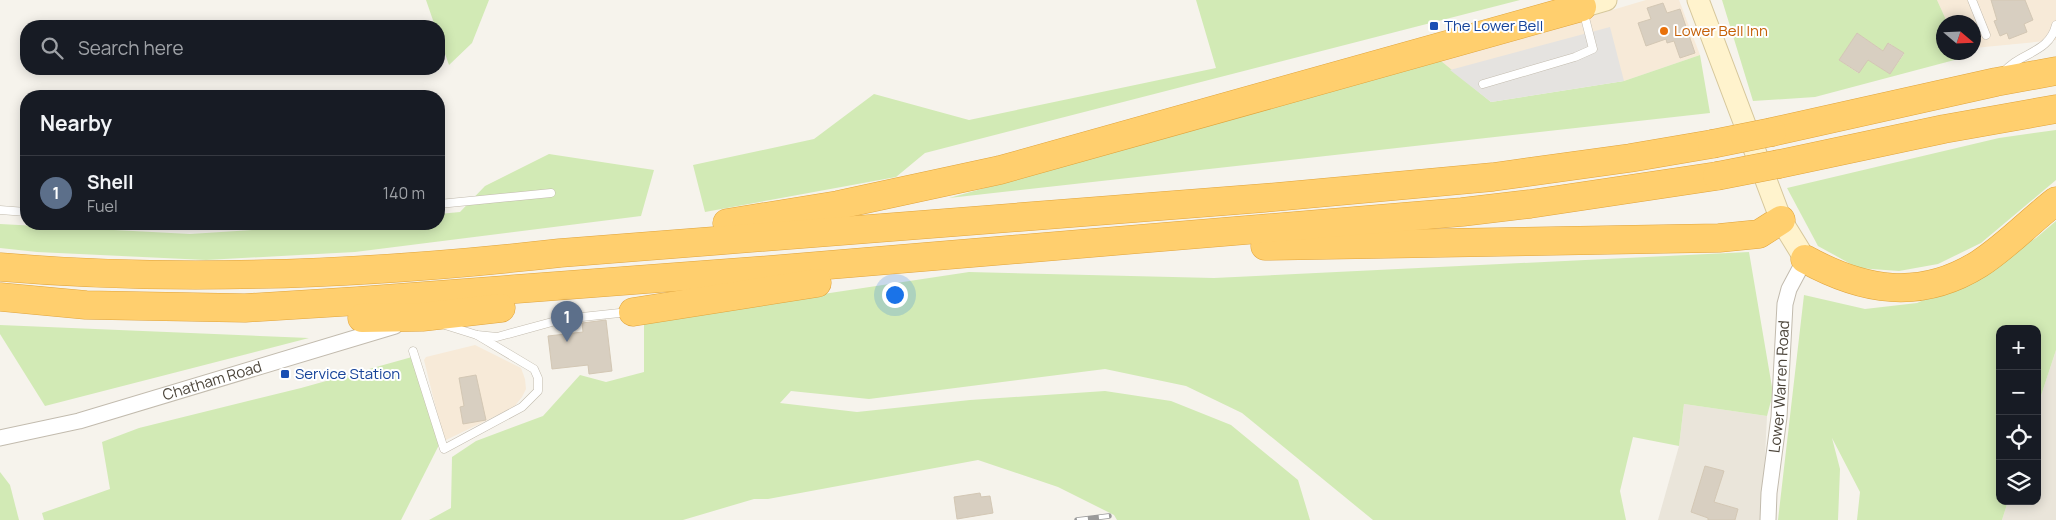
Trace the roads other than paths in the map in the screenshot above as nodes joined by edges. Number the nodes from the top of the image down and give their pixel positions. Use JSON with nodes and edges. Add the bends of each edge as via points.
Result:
{"nodes":[{"id":1,"x":1698,"y":0,"type":"edge"},
{"id":2,"x":1972,"y":0,"type":"edge"},
{"id":3,"x":1594,"y":3,"type":"edge"},
{"id":4,"x":2056,"y":25,"type":"edge"},
{"id":5,"x":1986,"y":35,"type":"dead end"},
{"id":6,"x":2056,"y":71,"type":"edge"},
{"id":7,"x":1996,"y":82,"type":"junction"},
{"id":8,"x":1483,"y":84,"type":"dead end"},
{"id":9,"x":2056,"y":109,"type":"edge"},
{"id":10,"x":551,"y":193,"type":"dead end"},
{"id":11,"x":2056,"y":201,"type":"edge"},
{"id":12,"x":445,"y":203,"type":"edge"},
{"id":13,"x":0,"y":210,"type":"edge"},
{"id":14,"x":20,"y":212,"type":"edge"},
{"id":15,"x":1781,"y":220,"type":"junction"},
{"id":16,"x":1176,"y":236,"type":"junction"},
{"id":17,"x":1046,"y":247,"type":"junction"},
{"id":18,"x":560,"y":253,"type":"junction"},
{"id":19,"x":1805,"y":259,"type":"junction"},
{"id":20,"x":0,"y":266,"type":"edge"},
{"id":21,"x":781,"y":269,"type":"junction"},
{"id":22,"x":0,"y":297,"type":"edge"},
{"id":23,"x":138,"y":306,"type":"junction"},
{"id":24,"x":633,"y":312,"type":"joint"},
{"id":25,"x":422,"y":317,"type":"junction"},
{"id":26,"x":477,"y":335,"type":"junction"},
{"id":27,"x":413,"y":351,"type":"dead end"},
{"id":28,"x":0,"y":438,"type":"edge"},
{"id":29,"x":1768,"y":520,"type":"edge"}],
"edges":[{"from":1,"to":15,"type":"street"},
{"from":2,"to":5,"type":"lane"},
{"from":3,"to":8,"type":"lane","via":[[1593,49]]},
{"from":3,"to":18,"type":"highway","via":[[1000,170],[838,206],[750,220],[598,237]]},
{"from":4,"to":7,"type":"lane","via":[[2048,42],[2009,65]]},
{"from":6,"to":7,"type":"highway"},
{"from":7,"to":18,"type":"highway","bridge":true,"via":[[1712,144],[1493,177]]},
{"from":9,"to":16,"type":"highway","bridge":true,"via":[[1717,176],[1530,204]]},
{"from":10,"to":12,"type":"lane"},
{"from":11,"to":19,"type":"highway","via":[[1978,264],[1947,279],[1922,286],[1879,288],[1831,274]]},
{"from":13,"to":14,"type":"lane"},
{"from":15,"to":16,"type":"highway","via":[[1759,234],[1719,238],[1218,246]]},
{"from":15,"to":19,"type":"street"},
{"from":16,"to":17,"type":"highway"},
{"from":17,"to":21,"type":"highway"},
{"from":17,"to":24,"type":"highway"},
{"from":18,"to":20,"type":"highway","via":[[381,270],[242,274],[119,274]]},
{"from":19,"to":29,"type":"street","name":"Lower Warren Road","via":[[1785,304],[1779,417]]},
{"from":21,"to":23,"type":"highway","via":[[358,302],[245,308]]},
{"from":21,"to":25,"type":"highway","via":[[685,289]]},
{"from":22,"to":23,"type":"highway"},
{"from":23,"to":25,"type":"highway","via":[[184,321]]},
{"from":24,"to":26,"type":"lane","via":[[564,319],[497,337]]},
{"from":25,"to":26,"type":"lane"},
{"from":25,"to":28,"type":"street","name":"Chatham Road","via":[[79,421]]},
{"from":26,"to":27,"type":"lane","via":[[534,369],[538,391],[522,407],[444,449]]}]}
